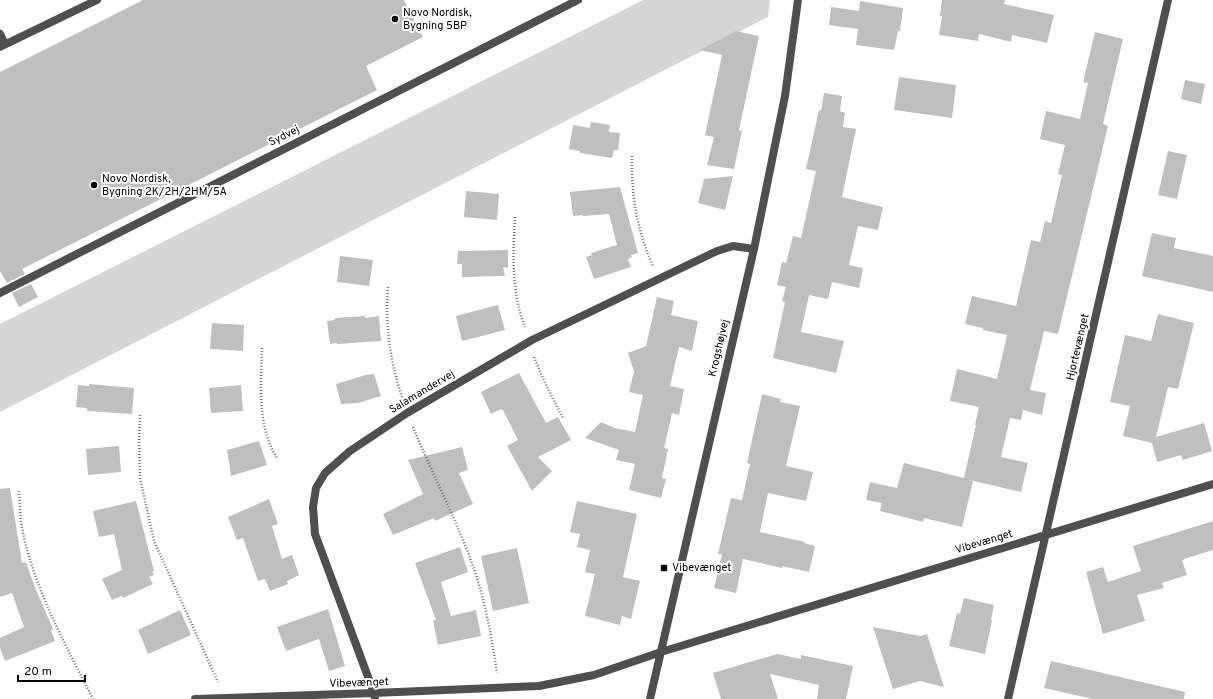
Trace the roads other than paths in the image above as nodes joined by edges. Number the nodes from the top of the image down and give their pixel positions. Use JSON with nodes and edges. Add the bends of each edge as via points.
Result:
{"nodes":[{"id":1,"x":96,"y":0,"type":"edge"},
{"id":2,"x":578,"y":0,"type":"edge"},
{"id":3,"x":798,"y":0,"type":"edge"},
{"id":4,"x":1168,"y":0,"type":"edge"},
{"id":5,"x":0,"y":34,"type":"edge"},
{"id":6,"x":3,"y":46,"type":"edge"},
{"id":7,"x":754,"y":249,"type":"junction"},
{"id":8,"x":0,"y":293,"type":"edge"},
{"id":9,"x":1213,"y":484,"type":"edge"},
{"id":10,"x":1046,"y":534,"type":"junction"},
{"id":11,"x":661,"y":652,"type":"junction"},
{"id":12,"x":375,"y":696,"type":"edge"},
{"id":13,"x":195,"y":699,"type":"edge"},
{"id":14,"x":650,"y":699,"type":"edge"},
{"id":15,"x":1008,"y":699,"type":"edge"}],
"edges":[{"from":1,"to":6,"type":"street"},
{"from":2,"to":8,"type":"street","name":"Sydvej"},
{"from":3,"to":7,"type":"street","name":"Krogshøjvej","via":[[785,96]]},
{"from":4,"to":10,"type":"street","name":"Hjortevænget"},
{"from":5,"to":6,"type":"street"},
{"from":7,"to":11,"type":"street","name":"Krogshøjvej"},
{"from":7,"to":12,"type":"street","name":"Salamandervej","via":[[732,246],[717,251],[531,341],[407,413],[350,451],[325,473],[316,488],[313,508],[316,534]]},
{"from":9,"to":10,"type":"street","name":"Vibevænget"},
{"from":10,"to":11,"type":"street","name":"Vibevænget"},
{"from":10,"to":15,"type":"street","name":"Hjortevænget"},
{"from":11,"to":12,"type":"street","name":"Vibevænget","via":[[594,675],[539,686]]},
{"from":11,"to":14,"type":"street","name":"Krogshøjvej"},
{"from":12,"to":13,"type":"street","name":"Vibevænget"}]}
